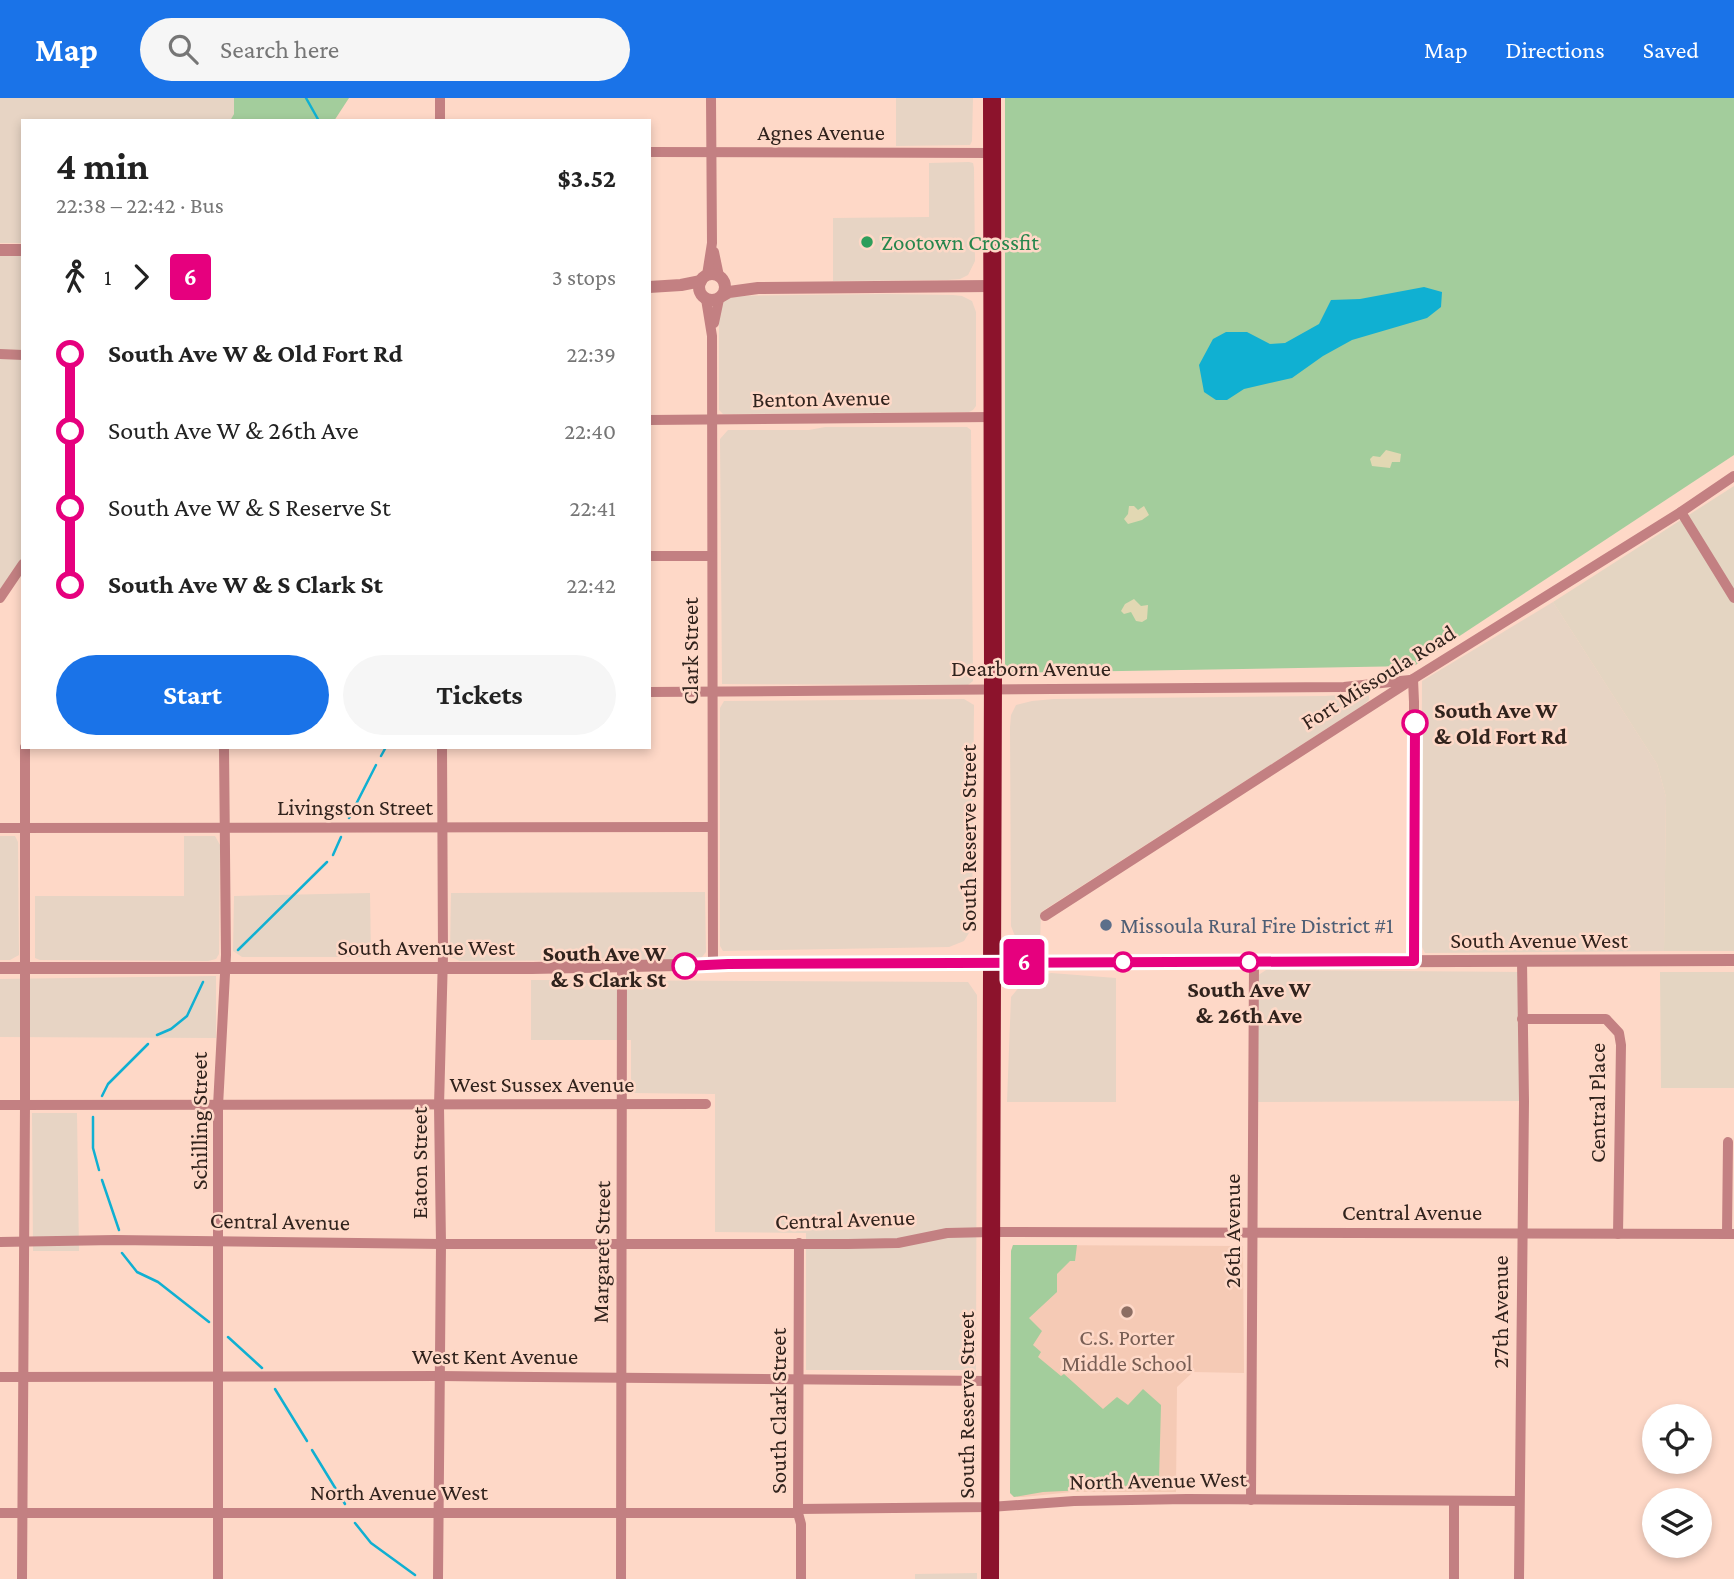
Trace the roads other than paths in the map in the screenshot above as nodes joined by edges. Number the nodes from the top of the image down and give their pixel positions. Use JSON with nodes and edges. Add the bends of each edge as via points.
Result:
{"nodes":[{"id":1,"x":440,"y":98,"type":"edge"},
{"id":2,"x":711,"y":98,"type":"edge"},
{"id":3,"x":992,"y":98,"type":"edge"},
{"id":4,"x":440,"y":119,"type":"edge"},
{"id":5,"x":651,"y":152,"type":"edge"},
{"id":6,"x":710,"y":153,"type":"junction"},
{"id":7,"x":992,"y":153,"type":"junction"},
{"id":8,"x":0,"y":250,"type":"edge"},
{"id":9,"x":21,"y":250,"type":"edge"},
{"id":10,"x":992,"y":286,"type":"junction"},
{"id":11,"x":653,"y":287,"type":"edge"},
{"id":12,"x":712,"y":287,"type":"junction"},
{"id":13,"x":0,"y":354,"type":"edge"},
{"id":14,"x":21,"y":355,"type":"edge"},
{"id":15,"x":993,"y":418,"type":"junction"},
{"id":16,"x":651,"y":420,"type":"edge"},
{"id":17,"x":711,"y":420,"type":"junction"},
{"id":18,"x":1734,"y":476,"type":"edge"},
{"id":19,"x":1681,"y":512,"type":"junction"},
{"id":20,"x":651,"y":556,"type":"edge"},
{"id":21,"x":712,"y":556,"type":"junction"},
{"id":22,"x":21,"y":567,"type":"edge"},
{"id":23,"x":0,"y":598,"type":"edge"},
{"id":24,"x":1734,"y":598,"type":"edge"},
{"id":25,"x":1413,"y":679,"type":"junction"},
{"id":26,"x":993,"y":690,"type":"junction"},
{"id":27,"x":651,"y":692,"type":"edge"},
{"id":28,"x":711,"y":692,"type":"junction"},
{"id":29,"x":25,"y":749,"type":"edge"},
{"id":30,"x":225,"y":749,"type":"edge"},
{"id":31,"x":442,"y":749,"type":"edge"},
{"id":32,"x":441,"y":827,"type":"junction"},
{"id":33,"x":711,"y":827,"type":"junction"},
{"id":34,"x":0,"y":828,"type":"edge"},
{"id":35,"x":26,"y":828,"type":"junction"},
{"id":36,"x":226,"y":828,"type":"junction"},
{"id":37,"x":1045,"y":916,"type":"dead end"},
{"id":38,"x":1734,"y":960,"type":"edge"},
{"id":39,"x":1414,"y":961,"type":"junction"},
{"id":40,"x":1522,"y":961,"type":"junction"},
{"id":41,"x":992,"y":962,"type":"junction"},
{"id":42,"x":1254,"y":962,"type":"junction"},
{"id":43,"x":713,"y":965,"type":"junction"},
{"id":44,"x":622,"y":967,"type":"junction"},
{"id":45,"x":0,"y":968,"type":"edge"},
{"id":46,"x":25,"y":968,"type":"junction"},
{"id":47,"x":225,"y":968,"type":"junction"},
{"id":48,"x":443,"y":968,"type":"junction"},
{"id":49,"x":1522,"y":1019,"type":"junction"},
{"id":50,"x":706,"y":1104,"type":"dead end"},
{"id":51,"x":0,"y":1105,"type":"edge"},
{"id":52,"x":26,"y":1105,"type":"junction"},
{"id":53,"x":218,"y":1106,"type":"junction"},
{"id":54,"x":439,"y":1106,"type":"junction"},
{"id":55,"x":622,"y":1106,"type":"junction"},
{"id":56,"x":1728,"y":1142,"type":"dead end"},
{"id":57,"x":991,"y":1232,"type":"junction"},
{"id":58,"x":1254,"y":1233,"type":"junction"},
{"id":59,"x":1521,"y":1233,"type":"junction"},
{"id":60,"x":1618,"y":1234,"type":"junction"},
{"id":61,"x":1730,"y":1234,"type":"edge"},
{"id":62,"x":220,"y":1241,"type":"junction"},
{"id":63,"x":0,"y":1242,"type":"edge"},
{"id":64,"x":23,"y":1242,"type":"junction"},
{"id":65,"x":622,"y":1243,"type":"junction"},
{"id":66,"x":799,"y":1243,"type":"junction"},
{"id":67,"x":441,"y":1244,"type":"junction"},
{"id":68,"x":439,"y":1376,"type":"junction"},
{"id":69,"x":0,"y":1377,"type":"edge"},
{"id":70,"x":23,"y":1377,"type":"junction"},
{"id":71,"x":217,"y":1377,"type":"junction"},
{"id":72,"x":622,"y":1378,"type":"junction"},
{"id":73,"x":800,"y":1379,"type":"junction"},
{"id":74,"x":990,"y":1381,"type":"junction"},
{"id":75,"x":1251,"y":1500,"type":"junction"},
{"id":76,"x":1519,"y":1501,"type":"junction"},
{"id":77,"x":1454,"y":1502,"type":"junction"},
{"id":78,"x":990,"y":1507,"type":"junction"},
{"id":79,"x":798,"y":1511,"type":"junction"},
{"id":80,"x":621,"y":1512,"type":"junction"},
{"id":81,"x":0,"y":1513,"type":"edge"},
{"id":82,"x":22,"y":1513,"type":"junction"},
{"id":83,"x":218,"y":1513,"type":"junction"},
{"id":84,"x":437,"y":1513,"type":"junction"},
{"id":85,"x":22,"y":1579,"type":"edge"},
{"id":86,"x":218,"y":1579,"type":"edge"},
{"id":87,"x":438,"y":1579,"type":"edge"},
{"id":88,"x":621,"y":1579,"type":"edge"},
{"id":89,"x":801,"y":1579,"type":"edge"},
{"id":90,"x":990,"y":1579,"type":"edge"},
{"id":91,"x":1454,"y":1579,"type":"edge"},
{"id":92,"x":1519,"y":1579,"type":"edge"}],
"edges":[{"from":1,"to":4,"type":"street"},
{"from":2,"to":6,"type":"street"},
{"from":3,"to":7,"type":"highway","name":"South Reserve Street"},
{"from":5,"to":6,"type":"street","name":"Agnes Avenue"},
{"from":6,"to":7,"type":"street","name":"Agnes Avenue"},
{"from":6,"to":12,"type":"street"},
{"from":7,"to":10,"type":"highway","name":"South Reserve Street"},
{"from":8,"to":9,"type":"street"},
{"from":10,"to":12,"type":"street"},
{"from":10,"to":15,"type":"highway","name":"South Reserve Street"},
{"from":11,"to":12,"type":"street"},
{"from":12,"to":17,"type":"street","name":"Clark Street"},
{"from":13,"to":14,"type":"street"},
{"from":15,"to":17,"type":"street","name":"Benton Avenue"},
{"from":15,"to":26,"type":"highway","name":"South Reserve Street"},
{"from":16,"to":17,"type":"street","name":"Benton Avenue"},
{"from":17,"to":21,"type":"street","name":"Clark Street"},
{"from":18,"to":19,"type":"street","name":"Fort Missoula Road"},
{"from":19,"to":24,"type":"street"},
{"from":19,"to":25,"type":"street","name":"Fort Missoula Road"},
{"from":20,"to":21,"type":"street"},
{"from":21,"to":28,"type":"street","name":"Clark Street"},
{"from":22,"to":23,"type":"street"},
{"from":25,"to":26,"type":"street","name":"Dearborn Avenue","via":[[1344,687]]},
{"from":25,"to":37,"type":"street","name":"Fort Missoula Road"},
{"from":25,"to":39,"type":"street"},
{"from":26,"to":28,"type":"street","name":"Dearborn Avenue"},
{"from":26,"to":41,"type":"highway","name":"South Reserve Street"},
{"from":27,"to":28,"type":"street","name":"Dearborn Avenue"},
{"from":28,"to":33,"type":"street","name":"Clark Street"},
{"from":29,"to":35,"type":"street"},
{"from":30,"to":36,"type":"street","name":"Schilling Street"},
{"from":31,"to":32,"type":"street","name":"Eaton Street"},
{"from":32,"to":33,"type":"street","name":"Livingston Street"},
{"from":32,"to":36,"type":"street","name":"Livingston Street"},
{"from":32,"to":48,"type":"street","name":"Eaton Street"},
{"from":33,"to":43,"type":"street","name":"Clark Street"},
{"from":34,"to":35,"type":"street","name":"Livingston Street"},
{"from":35,"to":36,"type":"street","name":"Livingston Street"},
{"from":35,"to":46,"type":"street"},
{"from":36,"to":47,"type":"street","name":"Schilling Street"},
{"from":38,"to":40,"type":"street","name":"South Avenue West"},
{"from":39,"to":40,"type":"street","name":"South Avenue West"},
{"from":39,"to":42,"type":"street","name":"South Avenue West"},
{"from":40,"to":49,"type":"street","name":"27th Avenue"},
{"from":41,"to":42,"type":"street","name":"South Avenue West"},
{"from":41,"to":43,"type":"street","name":"South Avenue West"},
{"from":41,"to":57,"type":"highway","name":"South Reserve Street"},
{"from":42,"to":58,"type":"street","name":"26th Avenue"},
{"from":43,"to":44,"type":"street","name":"South Avenue West"},
{"from":44,"to":48,"type":"street","name":"South Avenue West"},
{"from":44,"to":55,"type":"street","name":"Margaret Street"},
{"from":45,"to":46,"type":"street","name":"South Avenue West"},
{"from":46,"to":47,"type":"street","name":"South Avenue West"},
{"from":46,"to":52,"type":"street"},
{"from":47,"to":48,"type":"street","name":"South Avenue West"},
{"from":47,"to":53,"type":"street","name":"Schilling Street"},
{"from":48,"to":54,"type":"street","name":"Eaton Street"},
{"from":49,"to":59,"type":"street","name":"27th Avenue"},
{"from":49,"to":60,"type":"street","name":"Central Place","via":[[1605,1019],[1619,1033]]},
{"from":50,"to":55,"type":"street","name":"West Sussex Avenue"},
{"from":51,"to":52,"type":"street","name":"West Sussex Avenue"},
{"from":52,"to":53,"type":"street","name":"West Sussex Avenue"},
{"from":52,"to":64,"type":"street"},
{"from":53,"to":54,"type":"street","name":"West Sussex Avenue"},
{"from":53,"to":62,"type":"street","name":"Schilling Street"},
{"from":54,"to":55,"type":"street","name":"West Sussex Avenue"},
{"from":54,"to":67,"type":"street","name":"Eaton Street"},
{"from":55,"to":65,"type":"street","name":"Margaret Street"},
{"from":56,"to":61,"type":"street"},
{"from":57,"to":58,"type":"street","name":"Central Avenue"},
{"from":57,"to":66,"type":"street","name":"Central Avenue","via":[[947,1233],[898,1243]]},
{"from":57,"to":74,"type":"highway","name":"South Reserve Street"},
{"from":58,"to":59,"type":"street","name":"Central Avenue"},
{"from":58,"to":75,"type":"street","name":"26th Avenue"},
{"from":59,"to":60,"type":"street","name":"Central Avenue"},
{"from":59,"to":76,"type":"street","name":"27th Avenue"},
{"from":60,"to":61,"type":"street","name":"Central Avenue"},
{"from":62,"to":64,"type":"street","name":"Central Avenue"},
{"from":62,"to":67,"type":"street","name":"Central Avenue"},
{"from":62,"to":71,"type":"street","name":"Schilling Street"},
{"from":63,"to":64,"type":"street","name":"Central Avenue"},
{"from":64,"to":70,"type":"street"},
{"from":65,"to":66,"type":"street","name":"Central Avenue"},
{"from":65,"to":67,"type":"street","name":"Central Avenue"},
{"from":65,"to":72,"type":"street","name":"Margaret Street"},
{"from":66,"to":73,"type":"street","name":"South Clark Street"},
{"from":67,"to":68,"type":"street","name":"Eaton Street"},
{"from":68,"to":71,"type":"street","name":"West Kent Avenue"},
{"from":68,"to":72,"type":"street","name":"West Kent Avenue"},
{"from":68,"to":84,"type":"street","name":"Eaton Street"},
{"from":69,"to":70,"type":"street","name":"West Kent Avenue"},
{"from":70,"to":71,"type":"street","name":"West Kent Avenue"},
{"from":70,"to":82,"type":"street"},
{"from":71,"to":83,"type":"street","name":"Schilling Street"},
{"from":72,"to":73,"type":"street","name":"West Kent Avenue"},
{"from":72,"to":80,"type":"street","name":"Margaret Street"},
{"from":73,"to":74,"type":"street","name":"West Kent Avenue"},
{"from":73,"to":79,"type":"street","name":"South Clark Street"},
{"from":74,"to":78,"type":"highway","name":"South Reserve Street"},
{"from":75,"to":77,"type":"street","name":"North Avenue West"},
{"from":75,"to":78,"type":"street","name":"North Avenue West","via":[[1074,1501]]},
{"from":76,"to":77,"type":"street","name":"North Avenue West"},
{"from":76,"to":92,"type":"street","name":"27th Avenue"},
{"from":77,"to":91,"type":"street"},
{"from":78,"to":79,"type":"street","name":"North Avenue West"},
{"from":78,"to":90,"type":"highway","name":"South Reserve Street"},
{"from":79,"to":80,"type":"street","name":"North Avenue West"},
{"from":79,"to":89,"type":"street","name":"South Clark Street"},
{"from":80,"to":84,"type":"street","name":"North Avenue West"},
{"from":80,"to":88,"type":"street","name":"Margaret Street"},
{"from":81,"to":82,"type":"street","name":"North Avenue West"},
{"from":82,"to":83,"type":"street","name":"North Avenue West"},
{"from":82,"to":85,"type":"street"},
{"from":83,"to":84,"type":"street","name":"North Avenue West"},
{"from":83,"to":86,"type":"street","name":"Schilling Street"},
{"from":84,"to":87,"type":"street","name":"Eaton Street"}]}
